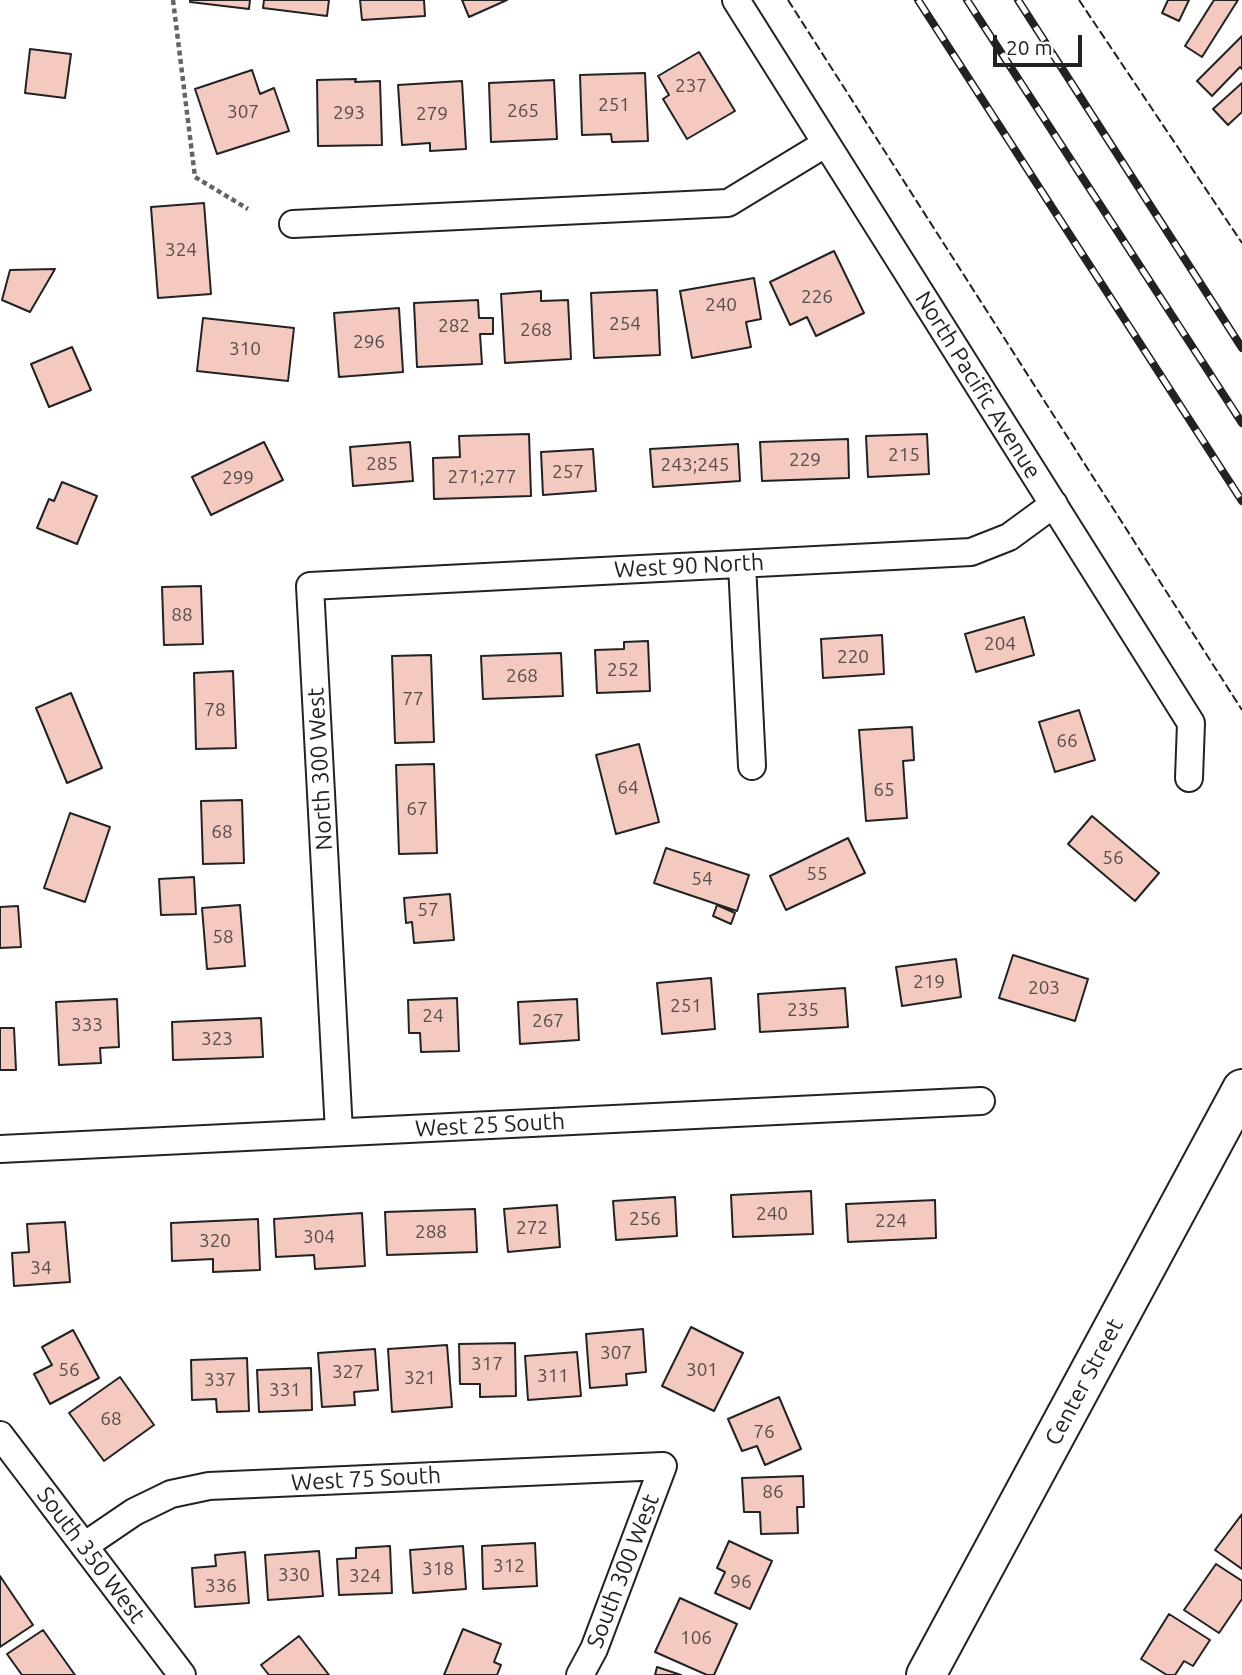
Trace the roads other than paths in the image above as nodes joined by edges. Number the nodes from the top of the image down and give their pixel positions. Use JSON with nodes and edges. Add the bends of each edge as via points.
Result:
{"nodes":[{"id":1,"x":736,"y":0,"type":"edge"},
{"id":2,"x":825,"y":144,"type":"junction"},
{"id":3,"x":293,"y":223,"type":"dead end"},
{"id":4,"x":1054,"y":504,"type":"junction"},
{"id":5,"x":742,"y":564,"type":"junction"},
{"id":6,"x":310,"y":586,"type":"joint"},
{"id":7,"x":752,"y":766,"type":"dead end"},
{"id":8,"x":1189,"y":778,"type":"dead end"},
{"id":9,"x":1242,"y":1089,"type":"edge"},
{"id":10,"x":981,"y":1101,"type":"dead end"},
{"id":11,"x":339,"y":1132,"type":"junction"},
{"id":12,"x":0,"y":1149,"type":"edge"},
{"id":13,"x":0,"y":1435,"type":"edge"},
{"id":14,"x":663,"y":1466,"type":"joint"},
{"id":15,"x":84,"y":1546,"type":"junction"},
{"id":16,"x":182,"y":1675,"type":"edge"},
{"id":17,"x":580,"y":1675,"type":"edge"},
{"id":18,"x":926,"y":1675,"type":"edge"}],
"edges":[{"from":1,"to":2,"type":"street","name":"North Pacific Avenue"},
{"from":2,"to":3,"type":"street","via":[[728,203]]},
{"from":2,"to":4,"type":"street","name":"North Pacific Avenue"},
{"from":4,"to":5,"type":"street","name":"West 90 North","via":[[1009,537],[971,552]]},
{"from":4,"to":8,"type":"street","name":"North Pacific Avenue","via":[[1191,723]]},
{"from":5,"to":6,"type":"street","name":"West 90 North"},
{"from":5,"to":7,"type":"street"},
{"from":6,"to":11,"type":"street","name":"North 300 West"},
{"from":9,"to":18,"type":"street","name":"Center Street"},
{"from":10,"to":11,"type":"street","name":"West 25 South"},
{"from":11,"to":12,"type":"street","name":"West 25 South"},
{"from":13,"to":15,"type":"street","name":"South 350 West"},
{"from":14,"to":15,"type":"street","name":"West 75 South","via":[[209,1486],[171,1494],[134,1512]]},
{"from":14,"to":17,"type":"street","name":"South 300 West"},
{"from":15,"to":16,"type":"street","name":"South 350 West"}]}
